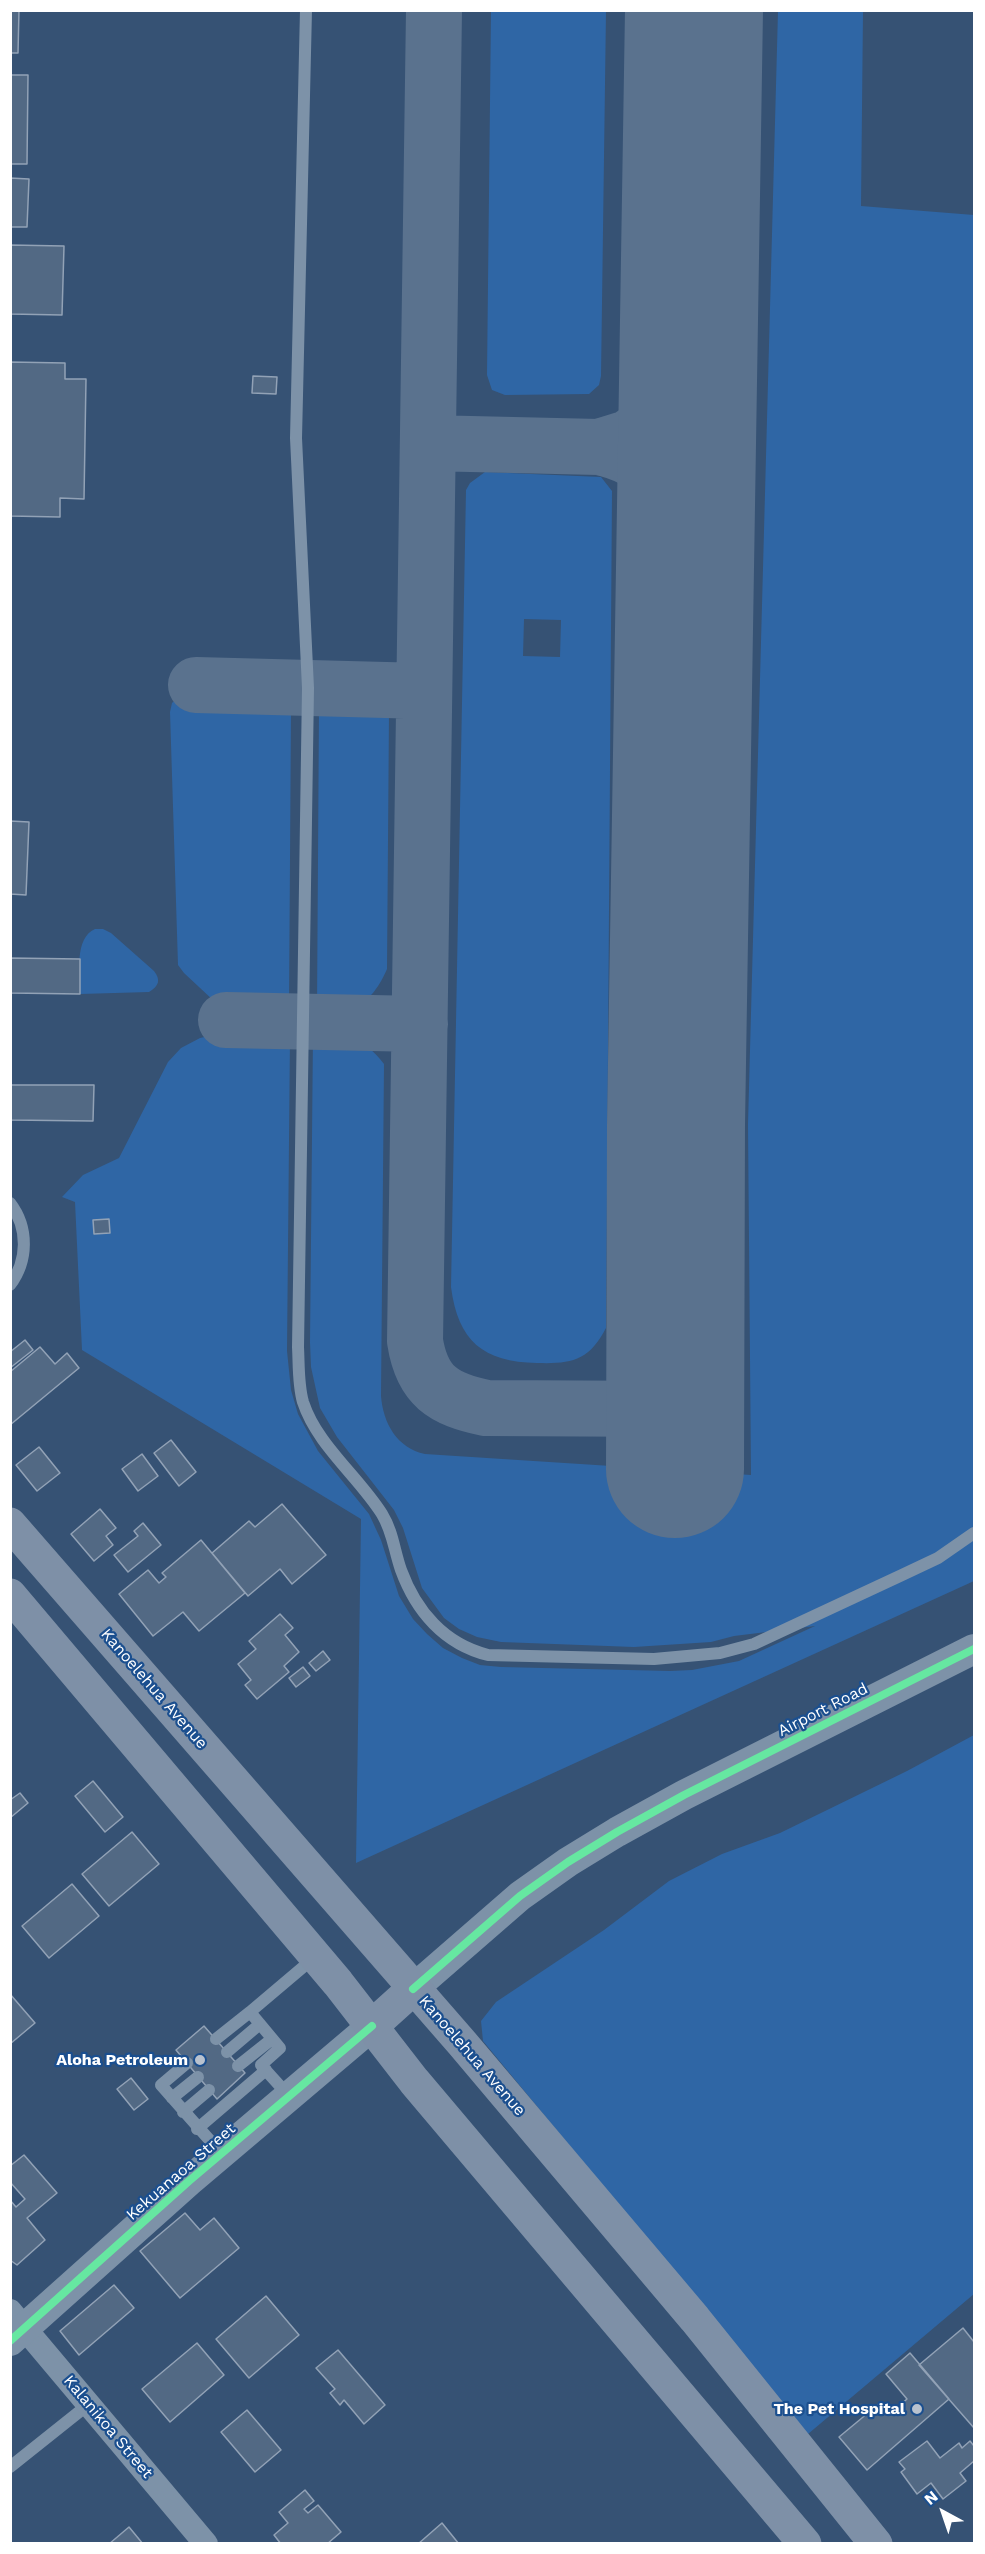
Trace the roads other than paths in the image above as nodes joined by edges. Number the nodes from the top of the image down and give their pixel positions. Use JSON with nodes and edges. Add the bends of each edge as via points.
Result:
{"nodes":[{"id":1,"x":306,"y":10,"type":"edge"},
{"id":2,"x":10,"y":1203,"type":"edge"},
{"id":3,"x":10,"y":1285,"type":"edge"},
{"id":4,"x":10,"y":1524,"type":"edge"},
{"id":5,"x":975,"y":1533,"type":"edge"},
{"id":6,"x":10,"y":1595,"type":"edge"},
{"id":7,"x":975,"y":1649,"type":"edge"},
{"id":8,"x":316,"y":1957,"type":"junction"},
{"id":9,"x":413,"y":1989,"type":"junction"},
{"id":10,"x":250,"y":2012,"type":"junction"},
{"id":11,"x":261,"y":2024,"type":"junction"},
{"id":12,"x":372,"y":2026,"type":"junction"},
{"id":13,"x":216,"y":2039,"type":"dead end"},
{"id":14,"x":272,"y":2039,"type":"junction"},
{"id":15,"x":227,"y":2052,"type":"dead end"},
{"id":16,"x":187,"y":2063,"type":"dead end"},
{"id":17,"x":238,"y":2066,"type":"dead end"},
{"id":18,"x":266,"y":2070,"type":"junction"},
{"id":19,"x":198,"y":2077,"type":"dead end"},
{"id":20,"x":209,"y":2090,"type":"dead end"},
{"id":21,"x":289,"y":2096,"type":"junction"},
{"id":22,"x":172,"y":2098,"type":"junction"},
{"id":23,"x":183,"y":2112,"type":"junction"},
{"id":24,"x":197,"y":2129,"type":"junction"},
{"id":25,"x":221,"y":2154,"type":"junction"},
{"id":26,"x":16,"y":2327,"type":"edge"},
{"id":27,"x":89,"y":2404,"type":"junction"},
{"id":28,"x":10,"y":2467,"type":"edge"},
{"id":29,"x":206,"y":2544,"type":"edge"},
{"id":30,"x":805,"y":2544,"type":"edge"},
{"id":31,"x":876,"y":2544,"type":"edge"}],
"edges":[{"from":1,"to":5,"type":"lane","via":[[296,438],[308,688],[298,1335],[303,1401],[314,1425],[381,1513],[416,1602],[443,1634],[472,1651],[488,1655],[654,1659],[720,1653],[754,1644],[902,1575],[938,1558]]},
{"from":2,"to":3,"type":"lane","via":[[21,1223],[24,1243],[23,1258]]},
{"from":4,"to":9,"type":"highway","name":"Kanoelehua Avenue"},
{"from":6,"to":8,"type":"highway"},
{"from":7,"to":9,"type":"street","name":"Airport Road","via":[[684,1795],[568,1862],[520,1896]]},
{"from":8,"to":10,"type":"lane"},
{"from":8,"to":12,"type":"highway"},
{"from":9,"to":12,"type":"highway"},
{"from":9,"to":31,"type":"highway","name":"Kanoelehua Avenue","via":[[695,2319]]},
{"from":10,"to":11,"type":"lane"},
{"from":10,"to":13,"type":"lane"},
{"from":11,"to":14,"type":"lane"},
{"from":11,"to":15,"type":"lane"},
{"from":12,"to":21,"type":"street","name":"Kekuanaoa Street"},
{"from":12,"to":30,"type":"highway","via":[[414,2081]]},
{"from":14,"to":17,"type":"lane"},
{"from":14,"to":18,"type":"lane","via":[[280,2048],[261,2065]]},
{"from":16,"to":22,"type":"lane","via":[[161,2085]]},
{"from":18,"to":21,"type":"lane"},
{"from":18,"to":24,"type":"lane"},
{"from":19,"to":22,"type":"lane"},
{"from":20,"to":23,"type":"lane"},
{"from":21,"to":25,"type":"street","name":"Kekuanaoa Street"},
{"from":22,"to":23,"type":"lane"},
{"from":23,"to":24,"type":"lane"},
{"from":24,"to":25,"type":"lane"},
{"from":25,"to":26,"type":"street","name":"Kekuanaoa Street"},
{"from":26,"to":27,"type":"street","name":"Kalanikoa Street"},
{"from":27,"to":28,"type":"lane"},
{"from":27,"to":29,"type":"street","name":"Kalanikoa Street"}]}
